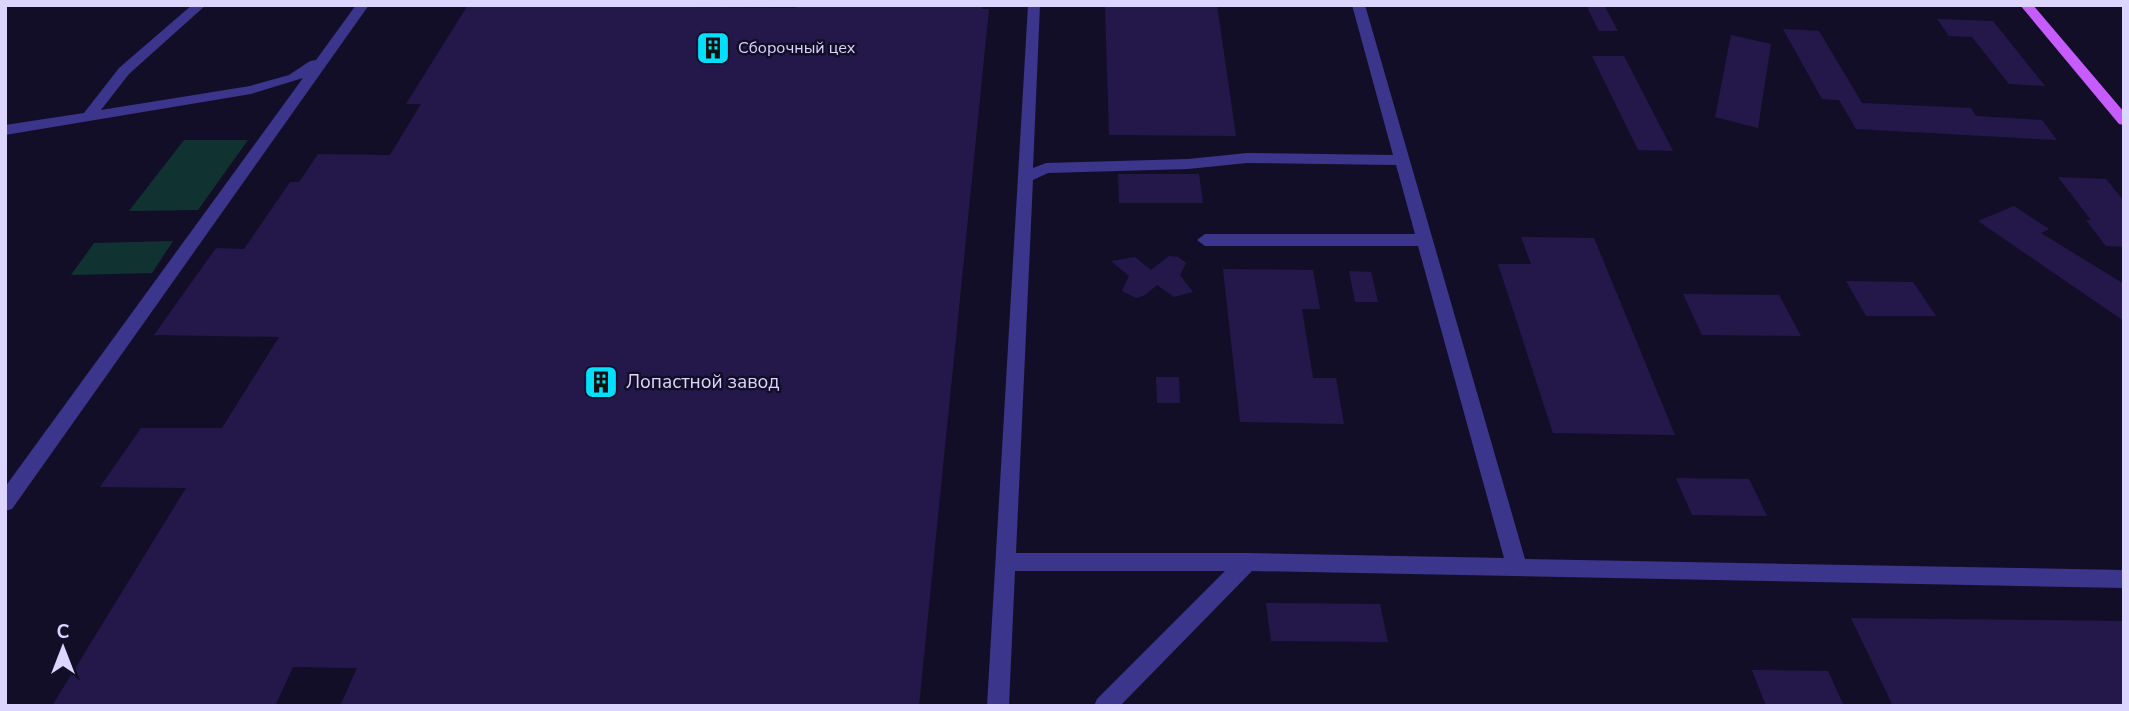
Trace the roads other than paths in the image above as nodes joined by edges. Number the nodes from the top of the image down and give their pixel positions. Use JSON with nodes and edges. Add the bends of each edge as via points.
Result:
{"nodes":[{"id":1,"x":200,"y":5,"type":"edge"},
{"id":2,"x":363,"y":5,"type":"edge"},
{"id":3,"x":1034,"y":5,"type":"edge"},
{"id":4,"x":1358,"y":5,"type":"edge"},
{"id":5,"x":2026,"y":5,"type":"edge"},
{"id":6,"x":327,"y":53,"type":"junction"},
{"id":7,"x":89,"y":116,"type":"junction"},
{"id":8,"x":2124,"y":121,"type":"edge"},
{"id":9,"x":5,"y":130,"type":"edge"},
{"id":10,"x":1027,"y":158,"type":"junction"},
{"id":11,"x":1402,"y":160,"type":"junction"},
{"id":12,"x":1046,"y":168,"type":"junction"},
{"id":13,"x":1026,"y":177,"type":"junction"},
{"id":14,"x":1205,"y":240,"type":"dead end"},
{"id":15,"x":1424,"y":240,"type":"junction"},
{"id":16,"x":5,"y":503,"type":"edge"},
{"id":17,"x":1007,"y":562,"type":"junction"},
{"id":18,"x":1247,"y":562,"type":"junction"},
{"id":19,"x":1517,"y":567,"type":"junction"},
{"id":20,"x":2124,"y":579,"type":"edge"},
{"id":21,"x":998,"y":706,"type":"edge"},
{"id":22,"x":1105,"y":706,"type":"edge"}],
"edges":[{"from":1,"to":7,"type":"lane","via":[[124,71]]},
{"from":2,"to":6,"type":"lane"},
{"from":3,"to":10,"type":"lane"},
{"from":4,"to":11,"type":"lane"},
{"from":5,"to":8,"type":"main road"},
{"from":6,"to":7,"type":"lane","via":[[308,69],[276,84]]},
{"from":6,"to":16,"type":"lane"},
{"from":7,"to":9,"type":"lane"},
{"from":10,"to":12,"type":"lane"},
{"from":10,"to":13,"type":"lane"},
{"from":11,"to":12,"type":"lane","via":[[1247,158]]},
{"from":11,"to":15,"type":"lane"},
{"from":12,"to":13,"type":"lane"},
{"from":13,"to":17,"type":"lane"},
{"from":14,"to":15,"type":"lane"},
{"from":15,"to":19,"type":"lane"},
{"from":17,"to":18,"type":"lane"},
{"from":17,"to":21,"type":"lane"},
{"from":18,"to":19,"type":"lane"},
{"from":18,"to":22,"type":"lane"},
{"from":19,"to":20,"type":"lane"}]}
